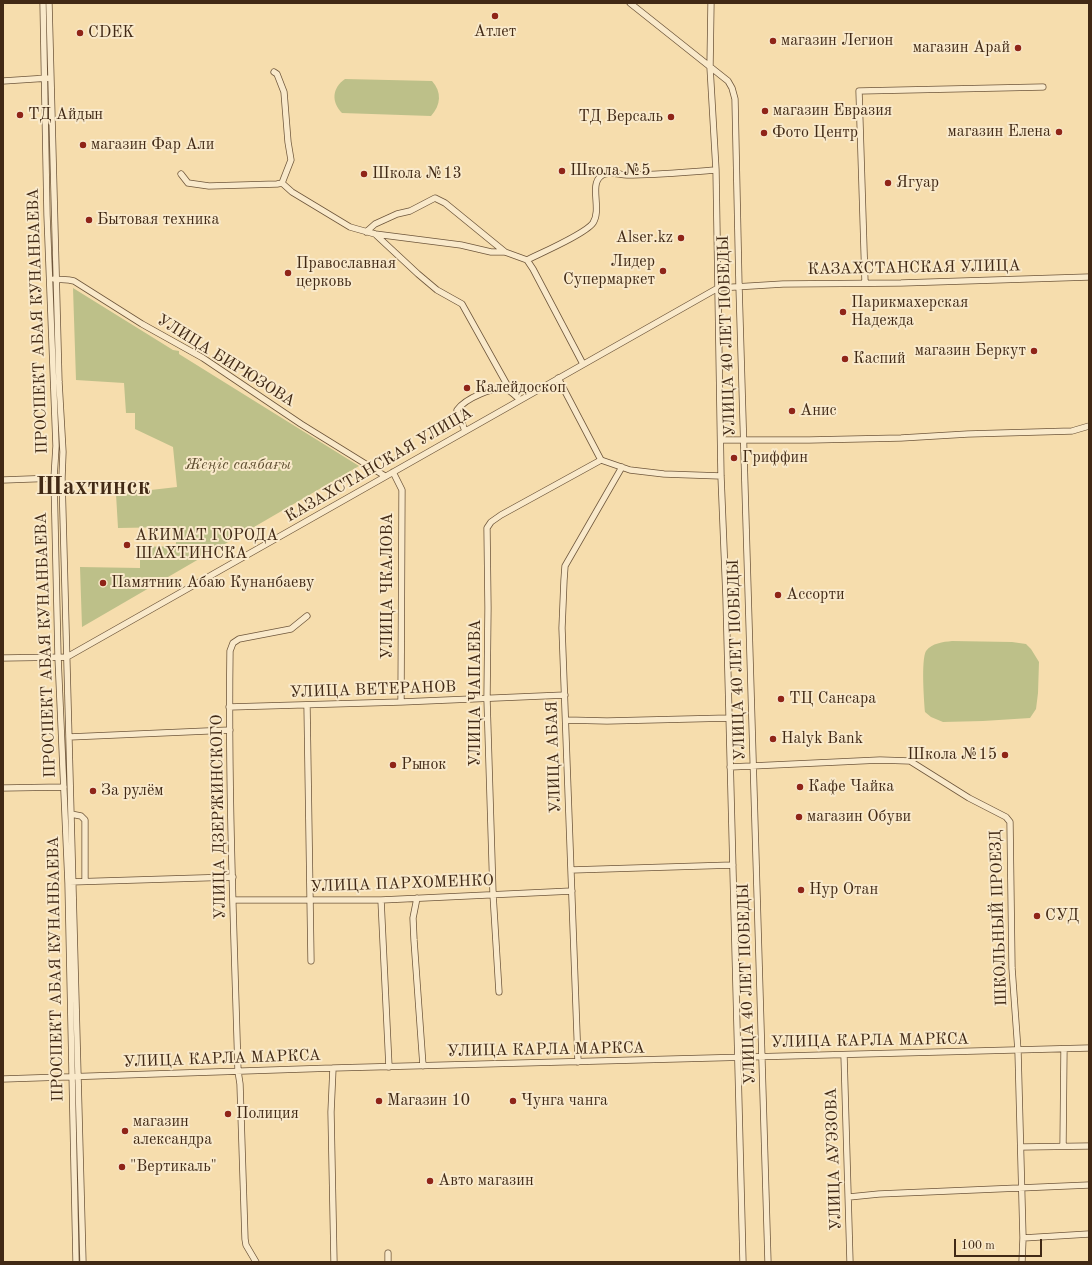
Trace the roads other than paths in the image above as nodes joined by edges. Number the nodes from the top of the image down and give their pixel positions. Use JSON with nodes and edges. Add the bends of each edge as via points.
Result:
{"nodes":[{"id":1,"x":43,"y":3,"type":"edge"},
{"id":2,"x":49,"y":3,"type":"edge"},
{"id":3,"x":630,"y":3,"type":"edge"},
{"id":4,"x":711,"y":3,"type":"edge"},
{"id":5,"x":710,"y":67,"type":"junction"},
{"id":6,"x":274,"y":72,"type":"dead end"},
{"id":7,"x":48,"y":78,"type":"junction"},
{"id":8,"x":3,"y":81,"type":"edge"},
{"id":9,"x":1043,"y":87,"type":"dead end"},
{"id":10,"x":716,"y":170,"type":"junction"},
{"id":11,"x":181,"y":174,"type":"dead end"},
{"id":12,"x":282,"y":183,"type":"junction"},
{"id":13,"x":366,"y":232,"type":"junction"},
{"id":14,"x":375,"y":234,"type":"junction"},
{"id":15,"x":505,"y":252,"type":"junction"},
{"id":16,"x":527,"y":260,"type":"junction"},
{"id":17,"x":1089,"y":277,"type":"edge"},
{"id":18,"x":56,"y":278,"type":"junction"},
{"id":19,"x":50,"y":279,"type":"junction"},
{"id":20,"x":865,"y":282,"type":"junction"},
{"id":21,"x":739,"y":286,"type":"junction"},
{"id":22,"x":718,"y":288,"type":"junction"},
{"id":23,"x":583,"y":364,"type":"junction"},
{"id":24,"x":558,"y":378,"type":"junction"},
{"id":25,"x":510,"y":390,"type":"junction"},
{"id":26,"x":520,"y":400,"type":"junction"},
{"id":27,"x":1089,"y":426,"type":"edge"},
{"id":28,"x":466,"y":431,"type":"junction"},
{"id":29,"x":721,"y":440,"type":"junction"},
{"id":30,"x":743,"y":440,"type":"junction"},
{"id":31,"x":601,"y":460,"type":"junction"},
{"id":32,"x":622,"y":467,"type":"junction"},
{"id":33,"x":393,"y":472,"type":"junction"},
{"id":34,"x":385,"y":476,"type":"junction"},
{"id":35,"x":722,"y":476,"type":"junction"},
{"id":36,"x":54,"y":478,"type":"junction"},
{"id":37,"x":62,"y":478,"type":"junction"},
{"id":38,"x":3,"y":480,"type":"edge"},
{"id":39,"x":307,"y":616,"type":"dead end"},
{"id":40,"x":58,"y":657,"type":"junction"},
{"id":41,"x":67,"y":657,"type":"junction"},
{"id":42,"x":3,"y":658,"type":"edge"},
{"id":43,"x":565,"y":695,"type":"junction"},
{"id":44,"x":487,"y":699,"type":"junction"},
{"id":45,"x":401,"y":702,"type":"junction"},
{"id":46,"x":307,"y":705,"type":"junction"},
{"id":47,"x":229,"y":707,"type":"junction"},
{"id":48,"x":729,"y":718,"type":"junction"},
{"id":49,"x":566,"y":720,"type":"junction"},
{"id":50,"x":230,"y":730,"type":"junction"},
{"id":51,"x":69,"y":737,"type":"junction"},
{"id":52,"x":753,"y":766,"type":"junction"},
{"id":53,"x":730,"y":767,"type":"junction"},
{"id":54,"x":64,"y":787,"type":"junction"},
{"id":55,"x":3,"y":788,"type":"edge"},
{"id":56,"x":71,"y":814,"type":"junction"},
{"id":57,"x":733,"y":865,"type":"junction"},
{"id":58,"x":571,"y":870,"type":"junction"},
{"id":59,"x":233,"y":877,"type":"junction"},
{"id":60,"x":85,"y":881,"type":"junction"},
{"id":61,"x":70,"y":882,"type":"junction"},
{"id":62,"x":572,"y":891,"type":"junction"},
{"id":63,"x":493,"y":894,"type":"junction"},
{"id":64,"x":417,"y":898,"type":"junction"},
{"id":65,"x":233,"y":900,"type":"junction"},
{"id":66,"x":309,"y":900,"type":"junction"},
{"id":67,"x":381,"y":900,"type":"junction"},
{"id":68,"x":311,"y":961,"type":"dead end"},
{"id":69,"x":499,"y":992,"type":"dead end"},
{"id":70,"x":1089,"y":1048,"type":"edge"},
{"id":71,"x":1064,"y":1049,"type":"junction"},
{"id":72,"x":1018,"y":1051,"type":"junction"},
{"id":73,"x":844,"y":1055,"type":"junction"},
{"id":74,"x":762,"y":1057,"type":"junction"},
{"id":75,"x":738,"y":1058,"type":"junction"},
{"id":76,"x":578,"y":1062,"type":"junction"},
{"id":77,"x":423,"y":1066,"type":"junction"},
{"id":78,"x":389,"y":1067,"type":"junction"},
{"id":79,"x":333,"y":1068,"type":"junction"},
{"id":80,"x":238,"y":1071,"type":"junction"},
{"id":81,"x":72,"y":1077,"type":"junction"},
{"id":82,"x":78,"y":1077,"type":"junction"},
{"id":83,"x":3,"y":1078,"type":"edge"},
{"id":84,"x":1063,"y":1146,"type":"junction"},
{"id":85,"x":1089,"y":1146,"type":"edge"},
{"id":86,"x":1021,"y":1147,"type":"junction"},
{"id":87,"x":1089,"y":1185,"type":"edge"},
{"id":88,"x":1022,"y":1188,"type":"junction"},
{"id":89,"x":849,"y":1196,"type":"junction"},
{"id":90,"x":1089,"y":1234,"type":"edge"},
{"id":91,"x":1023,"y":1238,"type":"junction"},
{"id":92,"x":388,"y":1253,"type":"dead end"},
{"id":93,"x":76,"y":1262,"type":"edge"},
{"id":94,"x":83,"y":1262,"type":"edge"},
{"id":95,"x":256,"y":1262,"type":"edge"},
{"id":96,"x":334,"y":1262,"type":"edge"},
{"id":97,"x":388,"y":1262,"type":"edge"},
{"id":98,"x":744,"y":1262,"type":"edge"},
{"id":99,"x":768,"y":1262,"type":"edge"},
{"id":100,"x":850,"y":1262,"type":"edge"},
{"id":101,"x":1022,"y":1262,"type":"edge"}],
"edges":[{"from":1,"to":7,"type":"street","name":"ПРОСПЕКТ АБАЯ КУНАНБАЕВА"},
{"from":2,"to":7,"type":"street","name":"ПРОСПЕКТ АБАЯ КУНАНБАЕВА"},
{"from":3,"to":5,"type":"street"},
{"from":4,"to":5,"type":"street","name":"УЛИЦА 40 ЛЕТ ПОБЕДЫ"},
{"from":5,"to":10,"type":"street","name":"УЛИЦА 40 ЛЕТ ПОБЕДЫ"},
{"from":5,"to":21,"type":"street","name":"УЛИЦА 40 ЛЕТ ПОБЕДЫ","via":[[728,81],[735,99]]},
{"from":6,"to":12,"type":"street","via":[[284,92],[291,160]]},
{"from":7,"to":8,"type":"street"},
{"from":7,"to":18,"type":"street","name":"ПРОСПЕКТ АБАЯ КУНАНБАЕВА"},
{"from":7,"to":19,"type":"street","name":"ПРОСПЕКТ АБАЯ КУНАНБАЕВА"},
{"from":9,"to":20,"type":"street","via":[[859,91]]},
{"from":10,"to":16,"type":"street","via":[[626,176],[608,173],[601,176],[595,192],[597,214],[593,223],[581,233]]},
{"from":10,"to":22,"type":"street","name":"УЛИЦА 40 ЛЕТ ПОБЕДЫ"},
{"from":11,"to":12,"type":"street","via":[[188,183],[209,186]]},
{"from":12,"to":13,"type":"street","via":[[292,192],[350,227]]},
{"from":13,"to":14,"type":"street"},
{"from":13,"to":15,"type":"street","via":[[375,224],[435,198],[445,203]]},
{"from":14,"to":15,"type":"street"},
{"from":14,"to":25,"type":"street","via":[[437,290],[462,304]]},
{"from":15,"to":16,"type":"street"},
{"from":16,"to":23,"type":"street"},
{"from":17,"to":20,"type":"street","name":"КАЗАХСТАНСКАЯ УЛИЦА"},
{"from":18,"to":19,"type":"street","name":"УЛИЦА БИРЮЗОВА"},
{"from":18,"to":34,"type":"street","name":"УЛИЦА БИРЮЗОВА","via":[[74,281],[142,324],[203,358],[301,424]]},
{"from":18,"to":37,"type":"street","name":"ПРОСПЕКТ АБАЯ КУНАНБАЕВА"},
{"from":19,"to":36,"type":"street","name":"ПРОСПЕКТ АБАЯ КУНАНБАЕВА","via":[[56,446]]},
{"from":20,"to":21,"type":"street","name":"КАЗАХСТАНСКАЯ УЛИЦА"},
{"from":21,"to":22,"type":"street","name":"КАЗАХСТАНСКАЯ УЛИЦА"},
{"from":21,"to":30,"type":"street","name":"УЛИЦА 40 ЛЕТ ПОБЕДЫ"},
{"from":22,"to":23,"type":"street","name":"КАЗАХСТАНСКАЯ УЛИЦА"},
{"from":22,"to":29,"type":"street","name":"УЛИЦА 40 ЛЕТ ПОБЕДЫ"},
{"from":23,"to":24,"type":"street","name":"КАЗАХСТАНСКАЯ УЛИЦА"},
{"from":24,"to":26,"type":"street","name":"КАЗАХСТАНСКАЯ УЛИЦА"},
{"from":24,"to":31,"type":"street"},
{"from":25,"to":26,"type":"street"},
{"from":25,"to":28,"type":"street","via":[[500,388],[487,391],[460,406],[457,410],[458,415]]},
{"from":26,"to":28,"type":"street","name":"КАЗАХСТАНСКАЯ УЛИЦА"},
{"from":27,"to":30,"type":"street","via":[[1072,431]]},
{"from":28,"to":33,"type":"street","name":"КАЗАХСТАНСКАЯ УЛИЦА"},
{"from":29,"to":30,"type":"street"},
{"from":29,"to":35,"type":"street","name":"УЛИЦА 40 ЛЕТ ПОБЕДЫ"},
{"from":30,"to":52,"type":"street","name":"УЛИЦА 40 ЛЕТ ПОБЕДЫ"},
{"from":31,"to":32,"type":"street"},
{"from":31,"to":44,"type":"street","name":"УЛИЦА ЧАПАЕВА","via":[[501,515],[490,522],[487,528]]},
{"from":32,"to":35,"type":"street","via":[[664,474]]},
{"from":32,"to":43,"type":"street","name":"УЛИЦА АБАЯ","via":[[566,566],[562,628]]},
{"from":33,"to":34,"type":"street","name":"КАЗАХСТАНСКАЯ УЛИЦА"},
{"from":33,"to":45,"type":"street","name":"УЛИЦА ЧКАЛОВА","via":[[402,490]]},
{"from":34,"to":41,"type":"street","name":"КАЗАХСТАНСКАЯ УЛИЦА"},
{"from":35,"to":48,"type":"street","name":"УЛИЦА 40 ЛЕТ ПОБЕДЫ"},
{"from":36,"to":37,"type":"street"},
{"from":36,"to":38,"type":"street"},
{"from":36,"to":40,"type":"street","name":"ПРОСПЕКТ АБАЯ КУНАНБАЕВА"},
{"from":37,"to":41,"type":"street","name":"ПРОСПЕКТ АБАЯ КУНАНБАЕВА"},
{"from":39,"to":47,"type":"street","name":"УЛИЦА ДЗЕРЖИНСКОГО","via":[[291,629],[239,639],[233,643],[230,651]]},
{"from":40,"to":41,"type":"street","name":"КАЗАХСТАНСКАЯ УЛИЦА"},
{"from":40,"to":42,"type":"street","name":"КАЗАХСТАНСКАЯ УЛИЦА"},
{"from":40,"to":54,"type":"street","name":"ПРОСПЕКТ АБАЯ КУНАНБАЕВА"},
{"from":41,"to":51,"type":"street","name":"ПРОСПЕКТ АБАЯ КУНАНБАЕВА"},
{"from":43,"to":44,"type":"street","name":"УЛИЦА ВЕТЕРАНОВ"},
{"from":43,"to":49,"type":"street","name":"УЛИЦА АБАЯ"},
{"from":44,"to":45,"type":"street","name":"УЛИЦА ВЕТЕРАНОВ"},
{"from":44,"to":63,"type":"street","name":"УЛИЦА ЧАПАЕВА"},
{"from":45,"to":46,"type":"street","name":"УЛИЦА ВЕТЕРАНОВ"},
{"from":46,"to":47,"type":"street","name":"УЛИЦА ВЕТЕРАНОВ"},
{"from":46,"to":66,"type":"street"},
{"from":47,"to":50,"type":"street","name":"УЛИЦА ДЗЕРЖИНСКОГО"},
{"from":48,"to":49,"type":"street"},
{"from":48,"to":53,"type":"street","name":"УЛИЦА 40 ЛЕТ ПОБЕДЫ"},
{"from":49,"to":58,"type":"street","name":"УЛИЦА АБАЯ"},
{"from":50,"to":51,"type":"street"},
{"from":50,"to":59,"type":"street","name":"УЛИЦА ДЗЕРЖИНСКОГО"},
{"from":51,"to":56,"type":"street","name":"ПРОСПЕКТ АБАЯ КУНАНБАЕВА"},
{"from":52,"to":53,"type":"street","name":"ШКОЛЬНЫЙ ПРОЕЗД"},
{"from":52,"to":72,"type":"street","name":"ШКОЛЬНЫЙ ПРОЕЗД","via":[[910,761],[969,798],[1006,817],[1010,822],[1012,968]]},
{"from":52,"to":74,"type":"street","name":"УЛИЦА 40 ЛЕТ ПОБЕДЫ"},
{"from":53,"to":57,"type":"street","name":"УЛИЦА 40 ЛЕТ ПОБЕДЫ"},
{"from":54,"to":55,"type":"street"},
{"from":54,"to":61,"type":"street","name":"ПРОСПЕКТ АБАЯ КУНАНБАЕВА"},
{"from":56,"to":60,"type":"street","via":[[81,816],[85,820]]},
{"from":56,"to":61,"type":"street","name":"ПРОСПЕКТ АБАЯ КУНАНБАЕВА"},
{"from":57,"to":58,"type":"street"},
{"from":57,"to":75,"type":"street","name":"УЛИЦА 40 ЛЕТ ПОБЕДЫ"},
{"from":58,"to":62,"type":"street","name":"УЛИЦА АБАЯ"},
{"from":59,"to":60,"type":"street"},
{"from":59,"to":65,"type":"street","name":"УЛИЦА ДЗЕРЖИНСКОГО"},
{"from":60,"to":61,"type":"street"},
{"from":61,"to":81,"type":"street","name":"ПРОСПЕКТ АБАЯ КУНАНБАЕВА"},
{"from":61,"to":82,"type":"street","name":"ПРОСПЕКТ АБАЯ КУНАНБАЕВА"},
{"from":62,"to":63,"type":"street","name":"УЛИЦА ПАРХОМЕНКО"},
{"from":62,"to":76,"type":"street","name":"УЛИЦА АБАЯ"},
{"from":63,"to":64,"type":"street","name":"УЛИЦА ПАРХОМЕНКО"},
{"from":63,"to":69,"type":"street","name":"УЛИЦА ЧАПАЕВА"},
{"from":64,"to":67,"type":"street","name":"УЛИЦА ПАРХОМЕНКО"},
{"from":64,"to":77,"type":"street","via":[[414,940]]},
{"from":65,"to":66,"type":"street","name":"УЛИЦА ПАРХОМЕНКО"},
{"from":65,"to":80,"type":"street","name":"УЛИЦА ДЗЕРЖИНСКОГО"},
{"from":66,"to":67,"type":"street","name":"УЛИЦА ПАРХОМЕНКО"},
{"from":66,"to":68,"type":"street"},
{"from":67,"to":78,"type":"street"},
{"from":70,"to":71,"type":"street","name":"УЛИЦА КАРЛА МАРКСА"},
{"from":71,"to":72,"type":"street","name":"УЛИЦА КАРЛА МАРКСА"},
{"from":71,"to":84,"type":"street"},
{"from":72,"to":73,"type":"street","name":"УЛИЦА КАРЛА МАРКСА"},
{"from":72,"to":86,"type":"street","name":"ШКОЛЬНЫЙ ПРОЕЗД"},
{"from":73,"to":74,"type":"street","name":"УЛИЦА КАРЛА МАРКСА"},
{"from":73,"to":89,"type":"street","name":"УЛИЦА АУЭЗОВА"},
{"from":74,"to":75,"type":"street","name":"УЛИЦА КАРЛА МАРКСА"},
{"from":74,"to":99,"type":"street","name":"УЛИЦА 40 ЛЕТ ПОБЕДЫ"},
{"from":75,"to":76,"type":"street","name":"УЛИЦА КАРЛА МАРКСА"},
{"from":75,"to":98,"type":"street","name":"УЛИЦА 40 ЛЕТ ПОБЕДЫ"},
{"from":76,"to":77,"type":"street","name":"УЛИЦА КАРЛА МАРКСА"},
{"from":77,"to":78,"type":"street","name":"УЛИЦА КАРЛА МАРКСА"},
{"from":78,"to":79,"type":"street","name":"УЛИЦА КАРЛА МАРКСА"},
{"from":79,"to":80,"type":"street","name":"УЛИЦА КАРЛА МАРКСА"},
{"from":79,"to":96,"type":"street","via":[[331,1112]]},
{"from":80,"to":82,"type":"street","name":"УЛИЦА КАРЛА МАРКСА"},
{"from":80,"to":95,"type":"street","name":"УЛИЦА ДЗЕРЖИНСКОГО","via":[[245,1240]]},
{"from":81,"to":82,"type":"street","name":"УЛИЦА КАРЛА МАРКСА"},
{"from":81,"to":83,"type":"street","name":"УЛИЦА КАРЛА МАРКСА"},
{"from":81,"to":93,"type":"street","name":"ПРОСПЕКТ АБАЯ КУНАНБАЕВА"},
{"from":82,"to":94,"type":"street","name":"ПРОСПЕКТ АБАЯ КУНАНБАЕВА"},
{"from":84,"to":85,"type":"street"},
{"from":84,"to":86,"type":"street"},
{"from":86,"to":88,"type":"street","name":"ШКОЛЬНЫЙ ПРОЕЗД"},
{"from":87,"to":88,"type":"street"},
{"from":88,"to":89,"type":"street"},
{"from":88,"to":91,"type":"street","name":"ШКОЛЬНЫЙ ПРОЕЗД"},
{"from":89,"to":100,"type":"street","name":"УЛИЦА АУЭЗОВА"},
{"from":90,"to":91,"type":"street"},
{"from":91,"to":101,"type":"street","name":"ШКОЛЬНЫЙ ПРОЕЗД"},
{"from":92,"to":97,"type":"street"}]}
